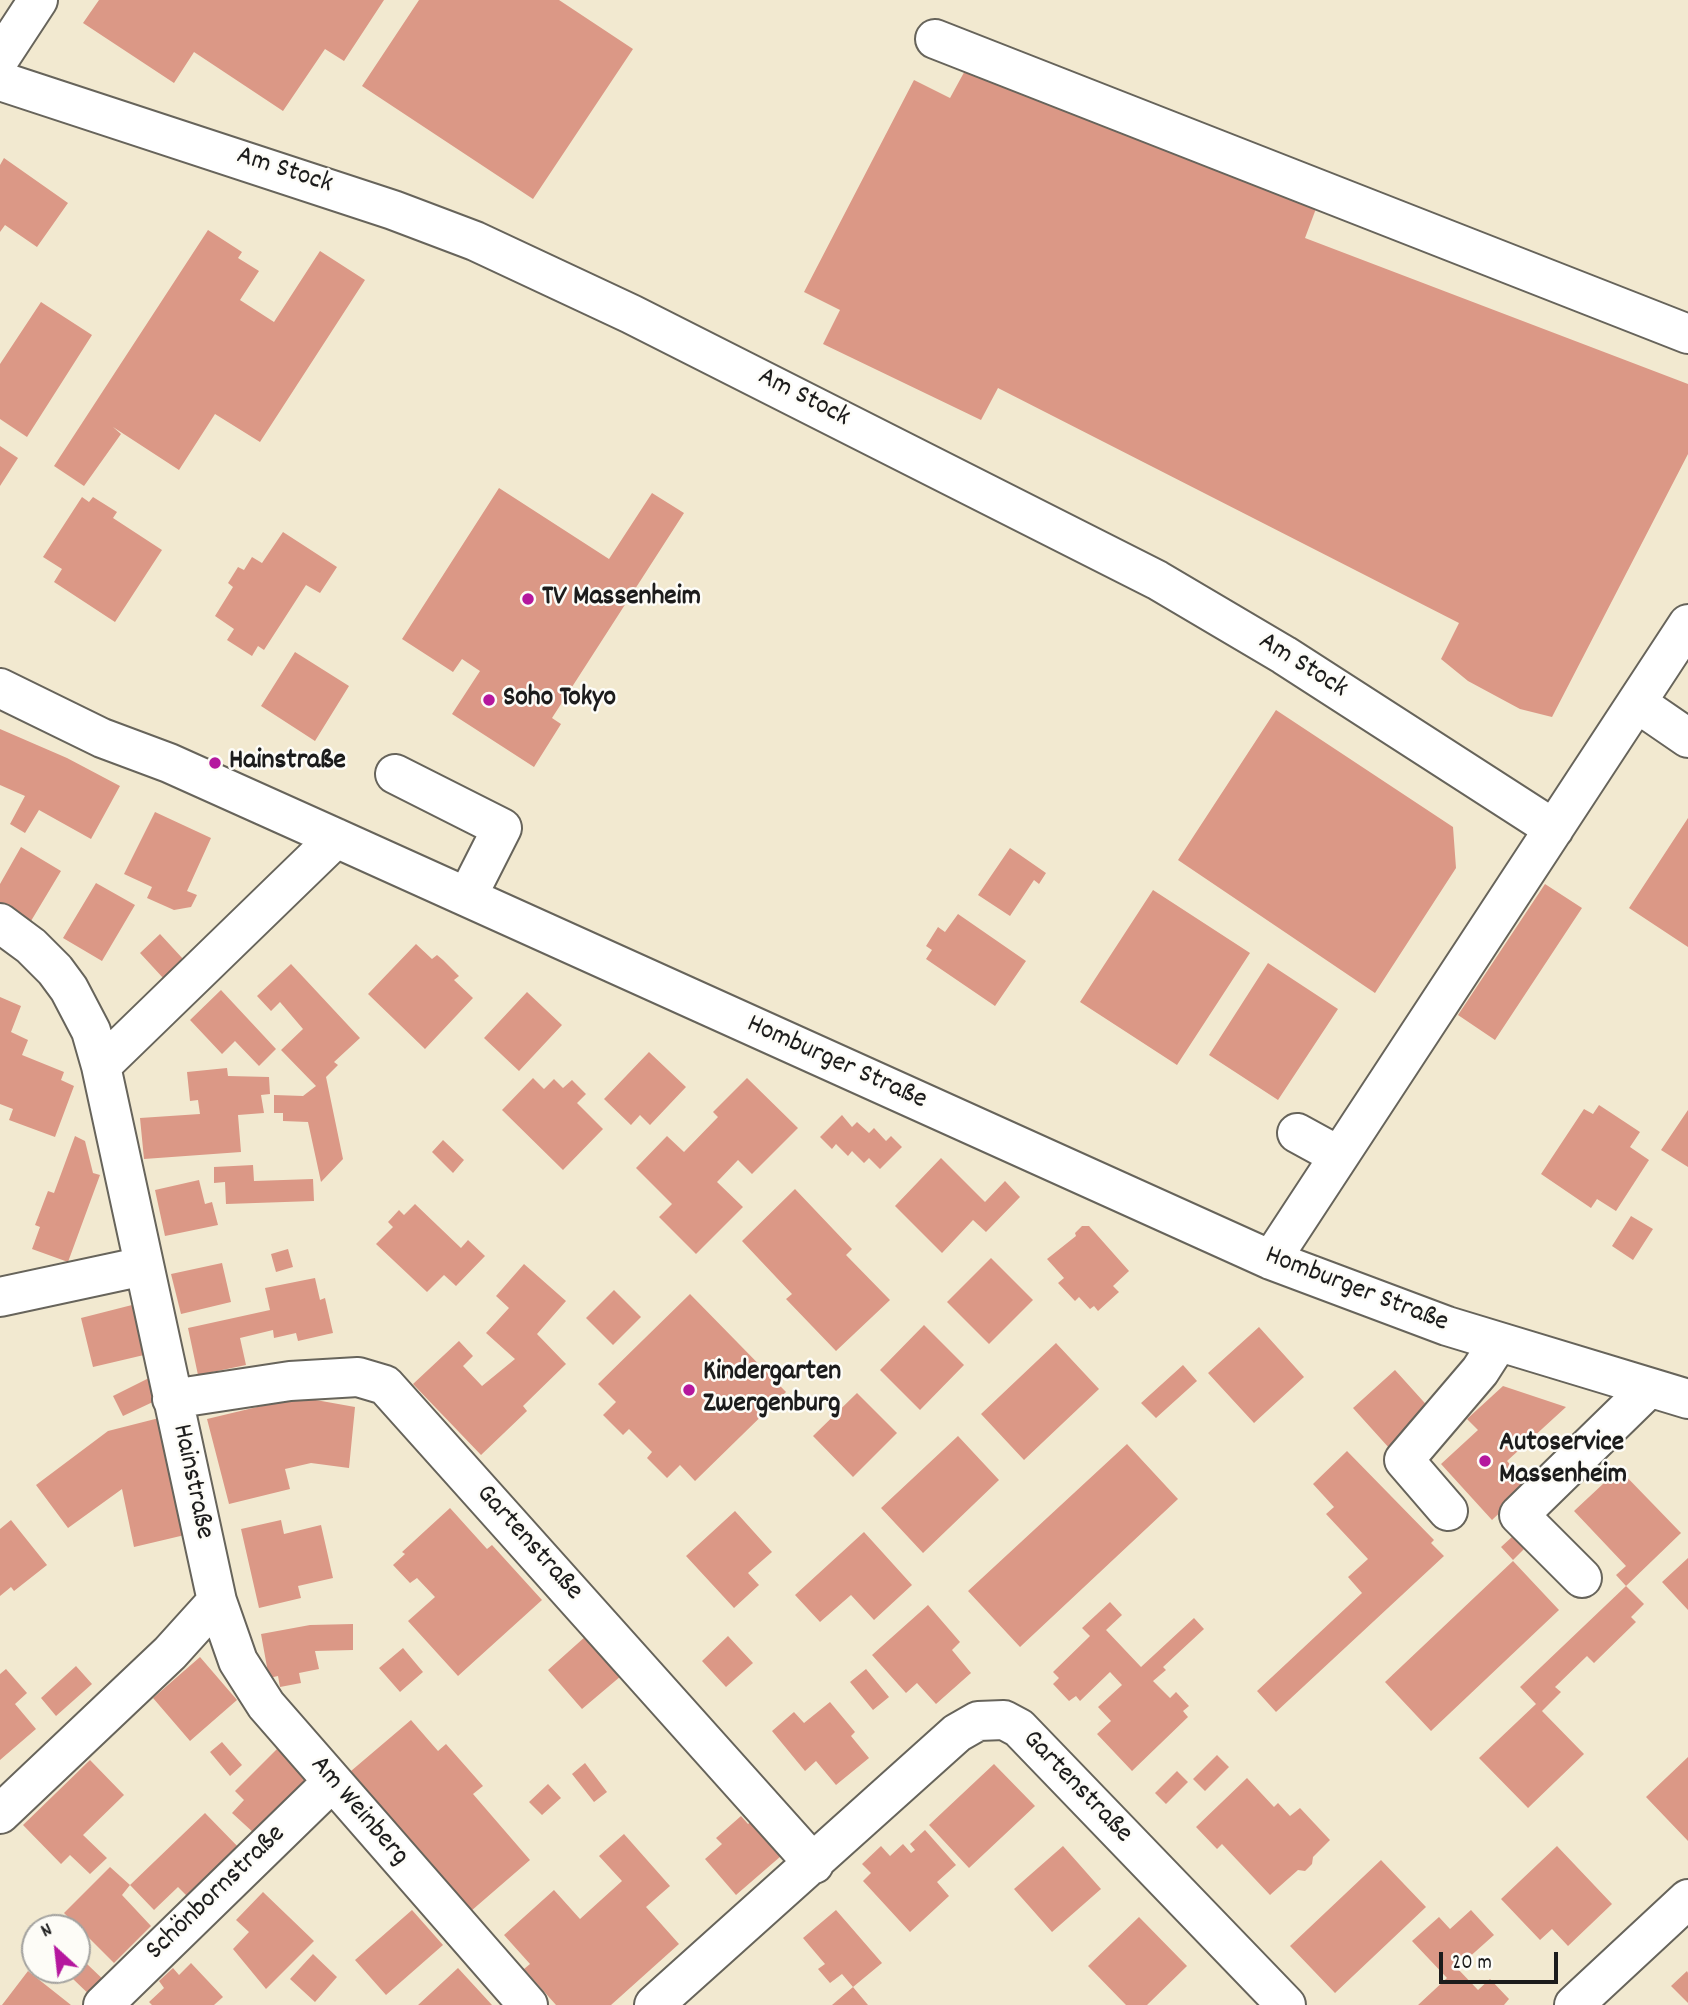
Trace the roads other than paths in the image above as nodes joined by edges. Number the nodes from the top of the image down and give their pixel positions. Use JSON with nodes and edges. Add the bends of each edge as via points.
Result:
{"nodes":[{"id":1,"x":38,"y":0,"type":"edge"},
{"id":2,"x":935,"y":39,"type":"dead end"},
{"id":3,"x":0,"y":58,"type":"edge"},
{"id":4,"x":0,"y":81,"type":"edge"},
{"id":5,"x":1688,"y":334,"type":"edge"},
{"id":6,"x":1688,"y":624,"type":"edge"},
{"id":7,"x":0,"y":688,"type":"edge"},
{"id":8,"x":1637,"y":703,"type":"junction"},
{"id":9,"x":1688,"y":738,"type":"edge"},
{"id":10,"x":395,"y":774,"type":"dead end"},
{"id":11,"x":1554,"y":828,"type":"junction"},
{"id":12,"x":336,"y":838,"type":"junction"},
{"id":13,"x":467,"y":897,"type":"junction"},
{"id":14,"x":0,"y":923,"type":"edge"},
{"id":15,"x":101,"y":1066,"type":"junction"},
{"id":16,"x":1297,"y":1133,"type":"dead end"},
{"id":17,"x":1339,"y":1156,"type":"junction"},
{"id":18,"x":1271,"y":1260,"type":"junction"},
{"id":19,"x":144,"y":1266,"type":"junction"},
{"id":20,"x":0,"y":1297,"type":"edge"},
{"id":21,"x":1498,"y":1343,"type":"junction"},
{"id":22,"x":1648,"y":1390,"type":"junction"},
{"id":23,"x":172,"y":1399,"type":"junction"},
{"id":24,"x":1688,"y":1399,"type":"edge"},
{"id":25,"x":1448,"y":1511,"type":"dead end"},
{"id":26,"x":1582,"y":1578,"type":"dead end"},
{"id":27,"x":217,"y":1601,"type":"junction"},
{"id":28,"x":332,"y":1782,"type":"junction"},
{"id":29,"x":0,"y":1814,"type":"edge"},
{"id":30,"x":814,"y":1864,"type":"junction"},
{"id":31,"x":1688,"y":1899,"type":"edge"},
{"id":32,"x":103,"y":2005,"type":"edge"},
{"id":33,"x":527,"y":2005,"type":"edge"},
{"id":34,"x":654,"y":2005,"type":"edge"},
{"id":35,"x":1286,"y":2005,"type":"edge"},
{"id":36,"x":1574,"y":2005,"type":"edge"}],
"edges":[{"from":1,"to":3,"type":"street"},
{"from":2,"to":5,"type":"street"},
{"from":4,"to":11,"type":"street","name":"Am Stock","via":[[589,278],[728,361],[1157,580],[1273,648]]},
{"from":6,"to":8,"type":"street"},
{"from":7,"to":12,"type":"street","name":"Homburger Straße","via":[[102,738]]},
{"from":8,"to":9,"type":"street"},
{"from":8,"to":11,"type":"street"},
{"from":10,"to":13,"type":"street","via":[[502,828]]},
{"from":11,"to":17,"type":"street"},
{"from":12,"to":13,"type":"street","name":"Homburger Straße"},
{"from":12,"to":15,"type":"street"},
{"from":13,"to":18,"type":"street","name":"Homburger Straße"},
{"from":14,"to":15,"type":"street","name":"Hainstraße","via":[[31,946],[69,989]]},
{"from":15,"to":19,"type":"street","name":"Hainstraße"},
{"from":16,"to":17,"type":"street"},
{"from":17,"to":18,"type":"street"},
{"from":18,"to":21,"type":"street","name":"Homburger Straße"},
{"from":19,"to":20,"type":"street"},
{"from":19,"to":23,"type":"street","name":"Hainstraße"},
{"from":21,"to":22,"type":"street","name":"Homburger Straße"},
{"from":21,"to":25,"type":"street","via":[[1480,1371],[1404,1460]]},
{"from":22,"to":24,"type":"street","name":"Homburger Straße"},
{"from":22,"to":26,"type":"street","via":[[1519,1516]]},
{"from":23,"to":27,"type":"street","name":"Hainstraße"},
{"from":23,"to":30,"type":"street","name":"Gartenstraße","via":[[290,1381],[358,1377],[385,1385]]},
{"from":27,"to":28,"type":"street","name":"Am Weinberg","via":[[246,1676]]},
{"from":27,"to":29,"type":"street","via":[[170,1653]]},
{"from":28,"to":32,"type":"street","name":"Schönbornstraße"},
{"from":28,"to":33,"type":"street","name":"Am Weinberg"},
{"from":30,"to":34,"type":"street","name":"Gartenstraße"},
{"from":30,"to":35,"type":"street","name":"Gartenstraße","via":[[957,1733],[978,1721],[1004,1720],[1019,1728]]},
{"from":31,"to":36,"type":"street"}]}
